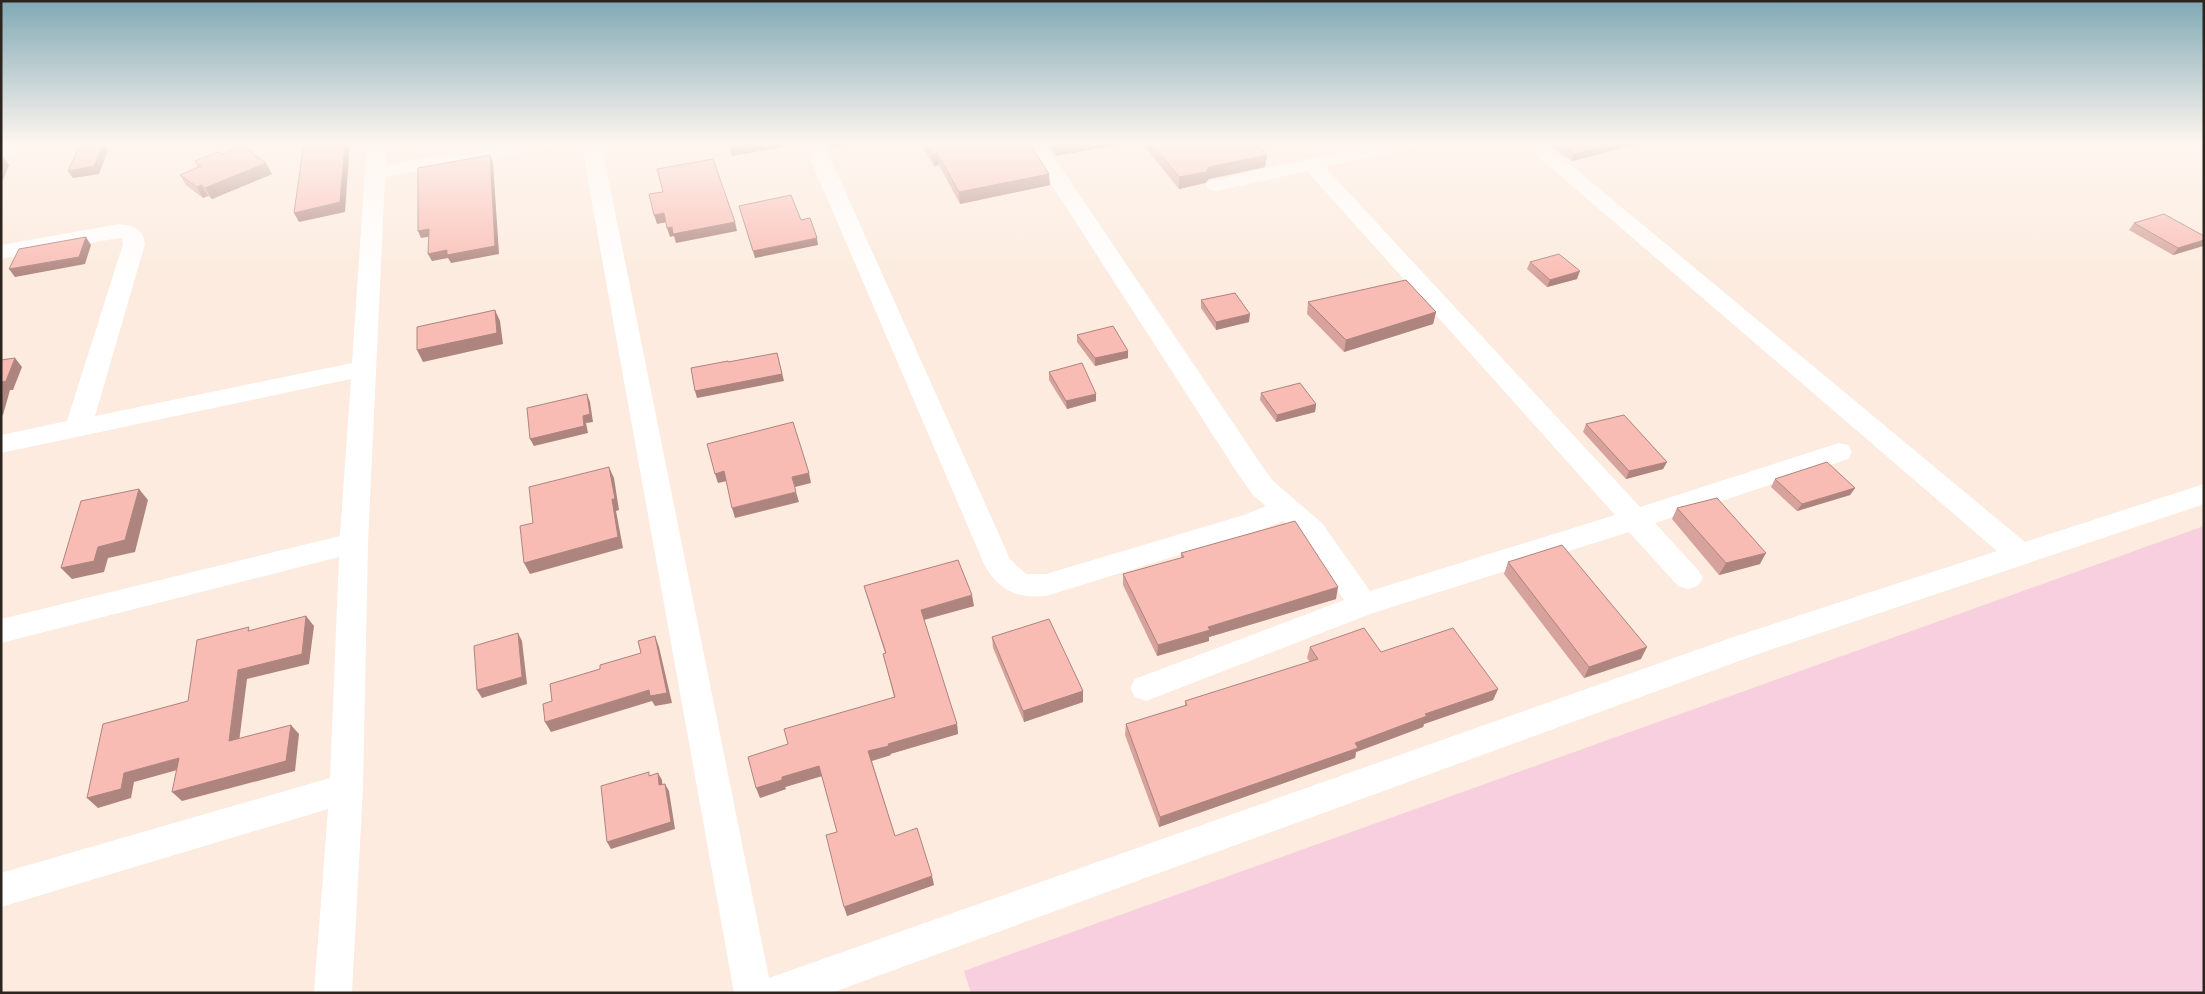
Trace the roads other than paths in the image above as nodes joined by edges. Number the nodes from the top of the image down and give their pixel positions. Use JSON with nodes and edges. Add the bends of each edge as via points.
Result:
{"nodes":[{"id":1,"x":373,"y":188,"type":"edge"},
{"id":2,"x":600,"y":188,"type":"edge"},
{"id":3,"x":833,"y":188,"type":"edge"},
{"id":4,"x":1065,"y":188,"type":"edge"},
{"id":5,"x":1333,"y":188,"type":"edge"},
{"id":6,"x":1585,"y":188,"type":"edge"},
{"id":7,"x":1,"y":252,"type":"edge"},
{"id":8,"x":365,"y":368,"type":"junction"},
{"id":9,"x":78,"y":428,"type":"junction"},
{"id":10,"x":1,"y":444,"type":"edge"},
{"id":11,"x":1838,"y":452,"type":"dead end"},
{"id":12,"x":2204,"y":494,"type":"edge"},
{"id":13,"x":1288,"y":508,"type":"junction"},
{"id":14,"x":1636,"y":519,"type":"junction"},
{"id":15,"x":354,"y":543,"type":"junction"},
{"id":16,"x":2021,"y":555,"type":"junction"},
{"id":17,"x":1688,"y":578,"type":"dead end"},
{"id":18,"x":1363,"y":605,"type":"junction"},
{"id":19,"x":1,"y":631,"type":"edge"},
{"id":20,"x":1146,"y":688,"type":"dead end"},
{"id":21,"x":346,"y":788,"type":"junction"},
{"id":22,"x":1,"y":890,"type":"edge"},
{"id":23,"x":333,"y":993,"type":"edge"},
{"id":24,"x":753,"y":993,"type":"edge"},
{"id":25,"x":778,"y":993,"type":"edge"}],
"edges":[{"from":1,"to":8,"type":"street"},
{"from":2,"to":24,"type":"street"},
{"from":3,"to":13,"type":"street","via":[[998,564],[1010,580],[1024,587],[1046,585],[1253,522]]},
{"from":4,"to":13,"type":"street","via":[[1250,470],[1263,488]]},
{"from":5,"to":14,"type":"street"},
{"from":6,"to":16,"type":"street"},
{"from":7,"to":9,"type":"street","via":[[118,231],[133,235],[134,244]]},
{"from":8,"to":9,"type":"street"},
{"from":8,"to":15,"type":"street"},
{"from":9,"to":10,"type":"street"},
{"from":11,"to":14,"type":"street"},
{"from":12,"to":16,"type":"street"},
{"from":13,"to":18,"type":"street","via":[[1312,530]]},
{"from":14,"to":17,"type":"street"},
{"from":14,"to":18,"type":"street"},
{"from":15,"to":19,"type":"street"},
{"from":15,"to":21,"type":"street"},
{"from":16,"to":25,"type":"street","via":[[1750,644]]},
{"from":18,"to":20,"type":"street"},
{"from":21,"to":22,"type":"street"},
{"from":21,"to":23,"type":"street"}]}
